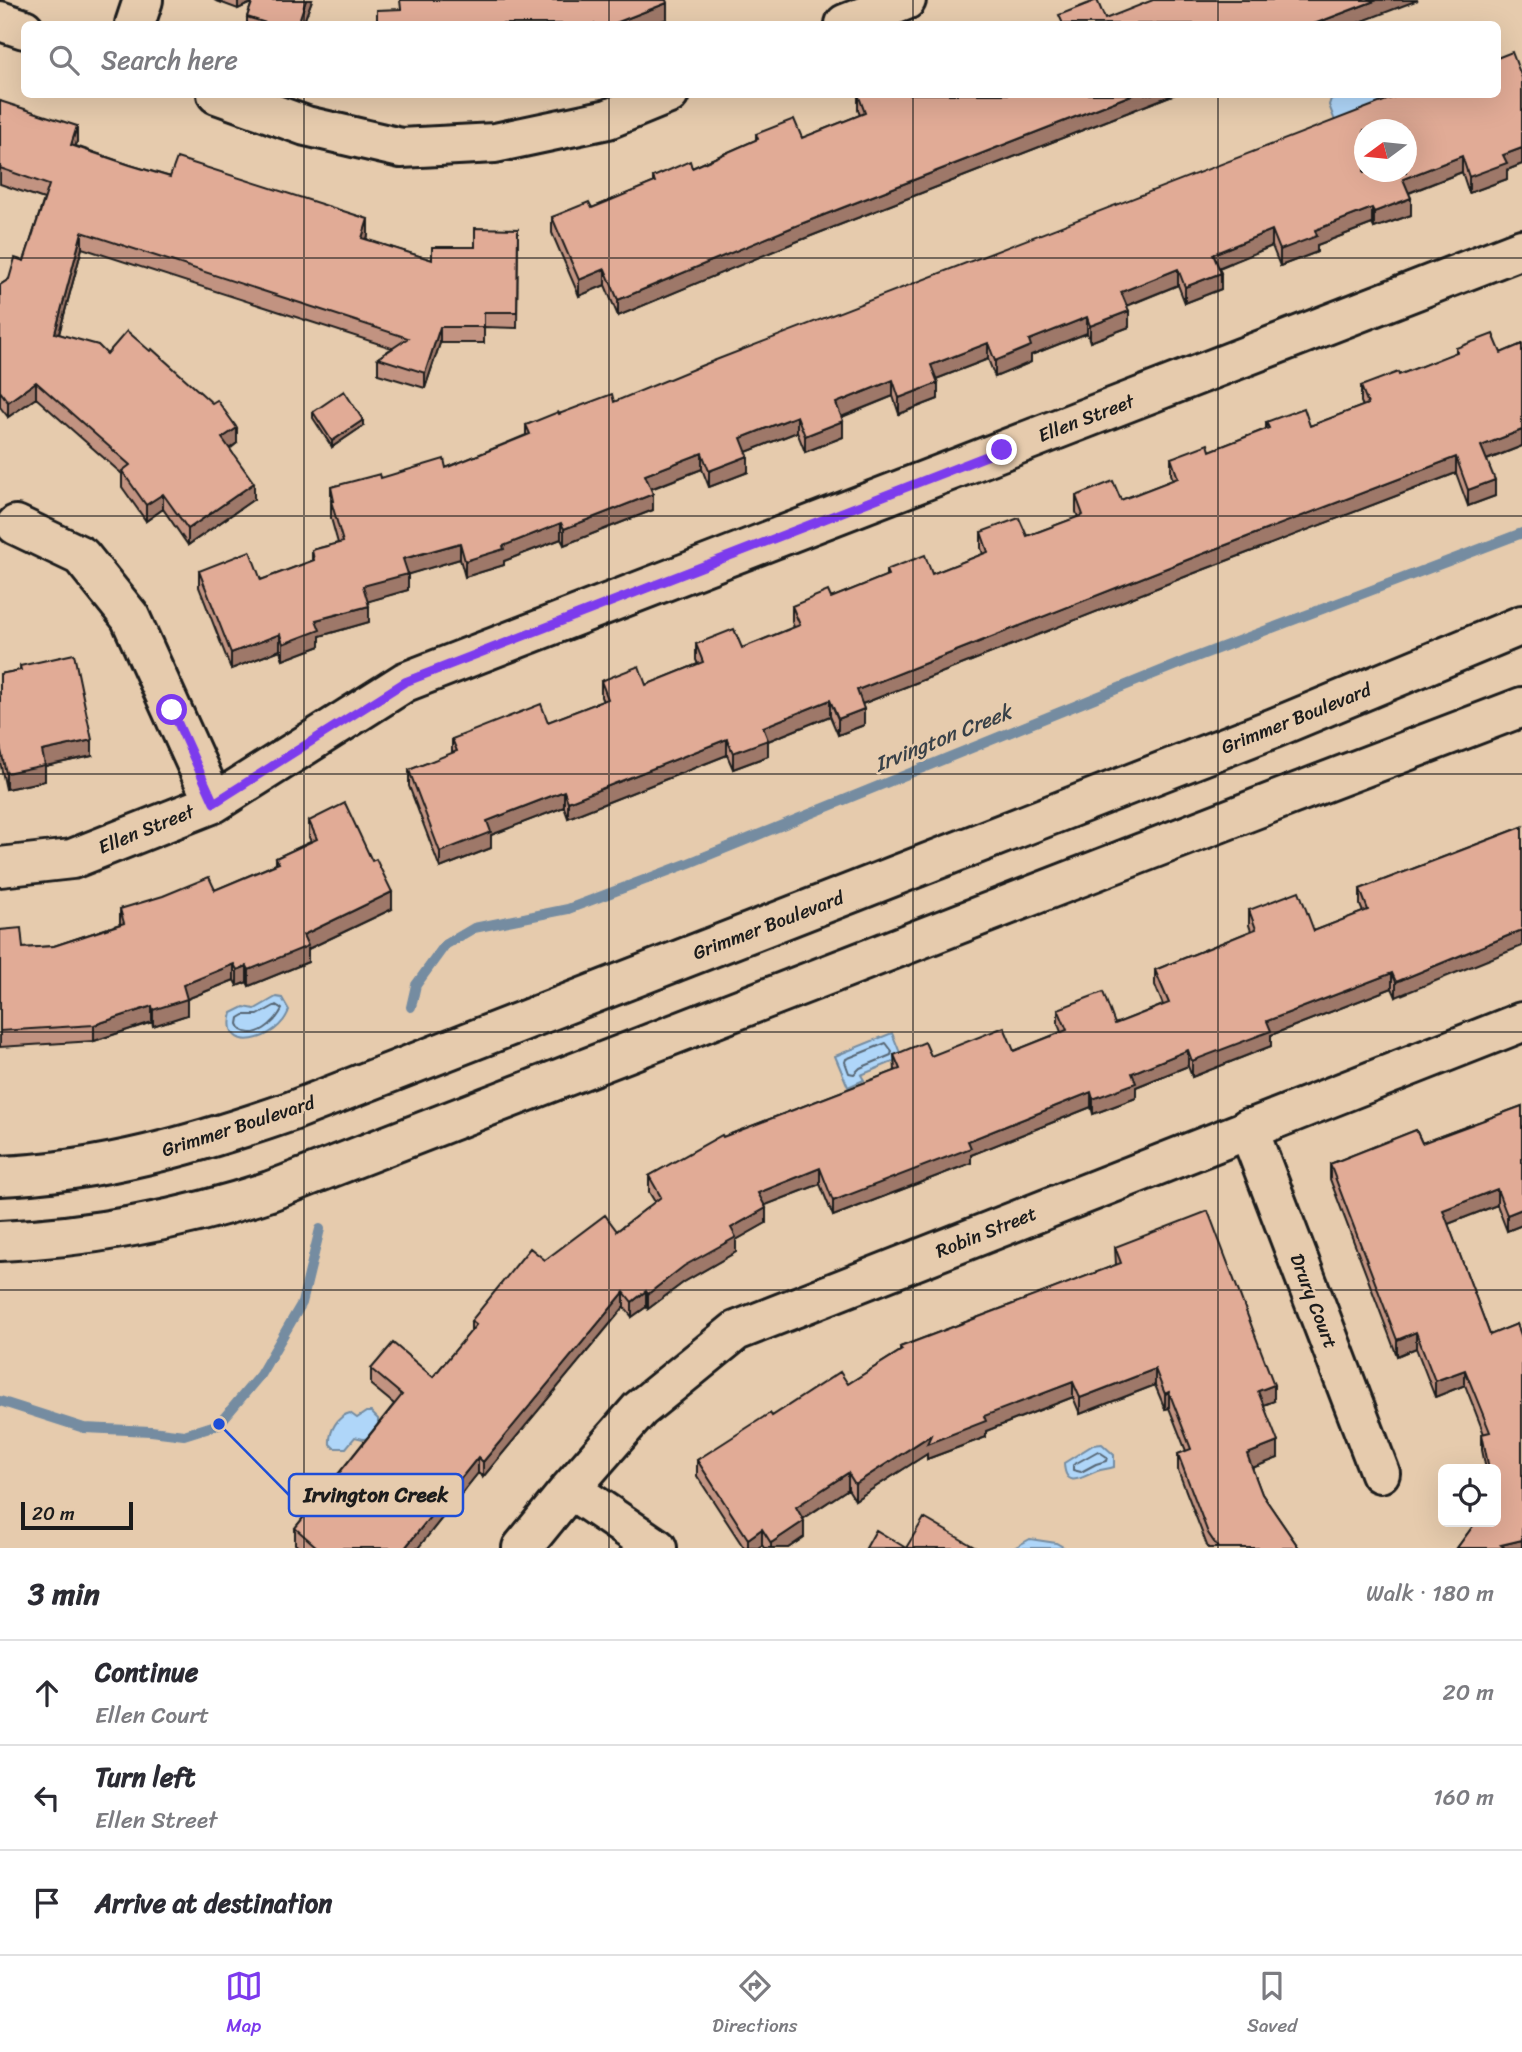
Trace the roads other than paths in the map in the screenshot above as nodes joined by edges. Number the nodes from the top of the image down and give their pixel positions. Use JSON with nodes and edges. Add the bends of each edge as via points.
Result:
{"nodes":[{"id":1,"x":143,"y":0,"type":"edge"},
{"id":2,"x":906,"y":0,"type":"edge"},
{"id":3,"x":0,"y":21,"type":"edge"},
{"id":4,"x":136,"y":21,"type":"edge"},
{"id":5,"x":853,"y":21,"type":"edge"},
{"id":6,"x":21,"y":28,"type":"edge"},
{"id":7,"x":228,"y":98,"type":"edge"},
{"id":8,"x":659,"y":98,"type":"edge"},
{"id":9,"x":1522,"y":249,"type":"edge"},
{"id":10,"x":16,"y":525,"type":"dead end"},
{"id":11,"x":1522,"y":625,"type":"edge"},
{"id":12,"x":1522,"y":707,"type":"edge"},
{"id":13,"x":214,"y":803,"type":"junction"},
{"id":14,"x":0,"y":867,"type":"edge"},
{"id":15,"x":1522,"y":1022,"type":"edge"},
{"id":16,"x":1248,"y":1128,"type":"junction"},
{"id":17,"x":0,"y":1176,"type":"edge"},
{"id":18,"x":0,"y":1241,"type":"edge"},
{"id":19,"x":1380,"y":1474,"type":"dead end"},
{"id":20,"x":570,"y":1489,"type":"junction"},
{"id":21,"x":522,"y":1548,"type":"edge"},
{"id":22,"x":657,"y":1548,"type":"edge"}],
"edges":[{"from":1,"to":4,"type":"street"},
{"from":2,"to":5,"type":"street"},
{"from":3,"to":6,"type":"street"},
{"from":7,"to":8,"type":"street","via":[[306,126],[401,148],[495,143],[608,119]]},
{"from":9,"to":13,"type":"street","name":"Ellen Street","via":[[405,682]]},
{"from":10,"to":13,"type":"street","via":[[81,556],[130,617]]},
{"from":11,"to":17,"type":"street","name":"Grimmer Boulevard","via":[[1274,728],[292,1111],[136,1158]]},
{"from":12,"to":18,"type":"street","via":[[270,1191],[153,1223],[73,1236]]},
{"from":13,"to":14,"type":"street","name":"Ellen Street","via":[[72,859]]},
{"from":15,"to":16,"type":"street","name":"Robin Street"},
{"from":16,"to":19,"type":"street","name":"Drury Court"},
{"from":16,"to":20,"type":"street","name":"Robin Street","via":[[736,1331],[640,1409]]},
{"from":20,"to":21,"type":"street","name":"Robin Street"},
{"from":20,"to":22,"type":"street"}]}
